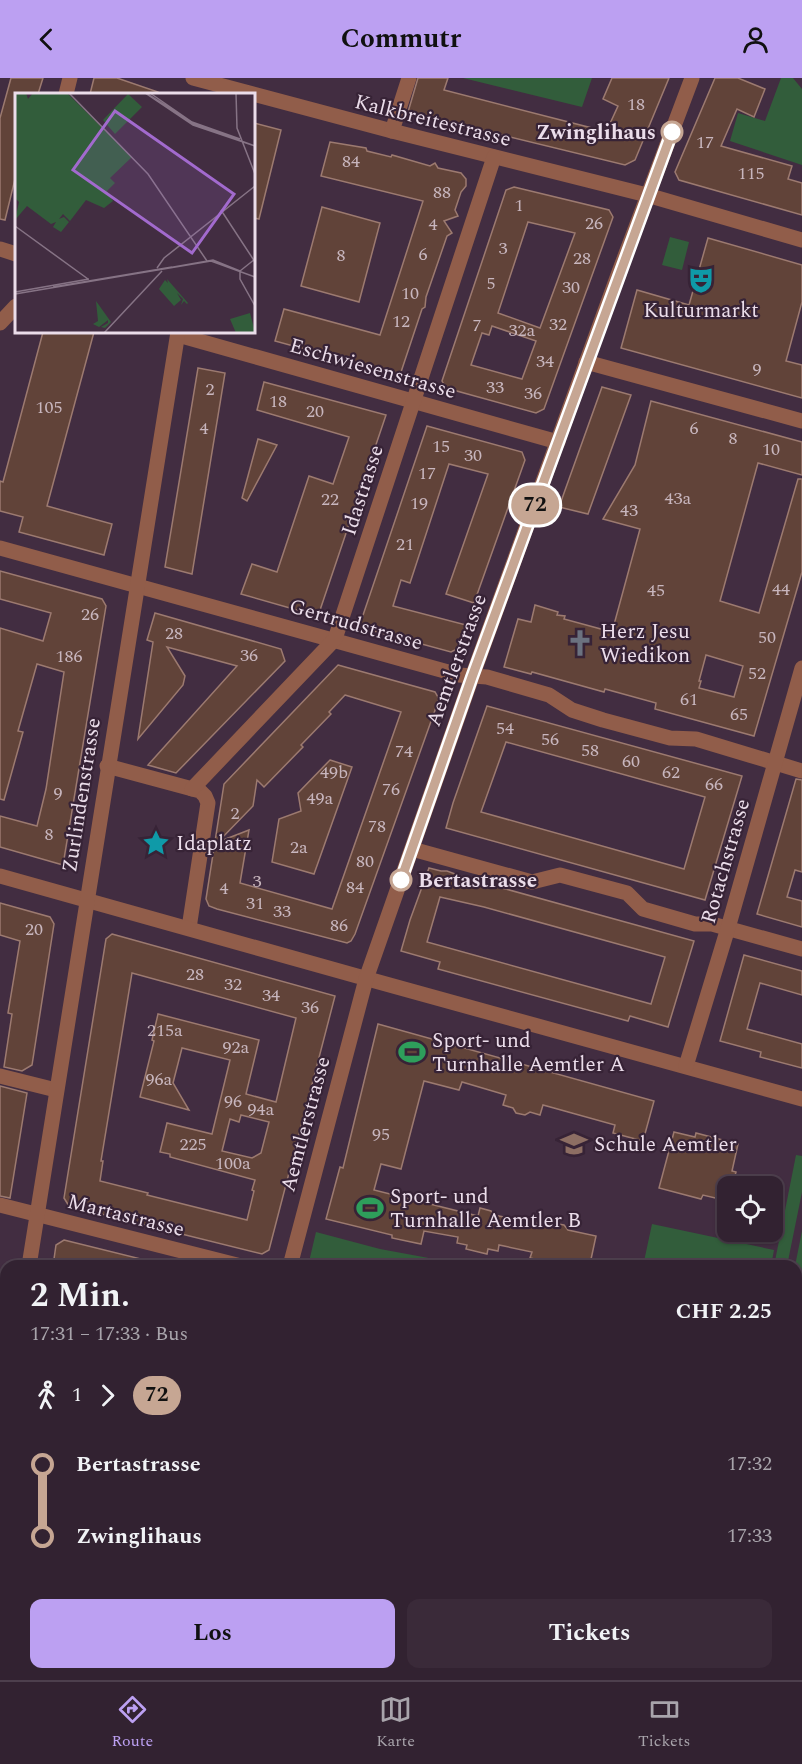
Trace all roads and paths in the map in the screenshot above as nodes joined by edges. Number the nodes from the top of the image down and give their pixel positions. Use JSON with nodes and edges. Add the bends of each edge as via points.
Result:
{"nodes":[{"id":1,"x":70,"y":78,"type":"edge"},
{"id":2,"x":192,"y":78,"type":"edge"},
{"id":3,"x":409,"y":78,"type":"edge"},
{"id":4,"x":692,"y":78,"type":"edge"},
{"id":5,"x":230,"y":87,"type":"edge"},
{"id":6,"x":66,"y":93,"type":"edge"},
{"id":7,"x":252,"y":93,"type":"edge"},
{"id":8,"x":255,"y":94,"type":"edge"},
{"id":9,"x":392,"y":131,"type":"junction"},
{"id":10,"x":494,"y":157,"type":"junction"},
{"id":11,"x":647,"y":195,"type":"junction"},
{"id":12,"x":802,"y":240,"type":"edge"},
{"id":13,"x":0,"y":249,"type":"edge"},
{"id":14,"x":15,"y":254,"type":"edge"},
{"id":15,"x":15,"y":307,"type":"edge"},
{"id":16,"x":0,"y":323,"type":"edge"},
{"id":17,"x":178,"y":333,"type":"edge"},
{"id":18,"x":586,"y":362,"type":"junction"},
{"id":19,"x":414,"y":401,"type":"junction"},
{"id":20,"x":802,"y":421,"type":"edge"},
{"id":21,"x":558,"y":442,"type":"junction"},
{"id":22,"x":0,"y":548,"type":"edge"},
{"id":23,"x":136,"y":586,"type":"junction"},
{"id":24,"x":335,"y":639,"type":"junction"},
{"id":25,"x":802,"y":668,"type":"edge"},
{"id":26,"x":472,"y":677,"type":"junction"},
{"id":27,"x":775,"y":764,"type":"junction"},
{"id":28,"x":107,"y":766,"type":"junction"},
{"id":29,"x":802,"y":771,"type":"edge"},
{"id":30,"x":192,"y":789,"type":"junction"},
{"id":31,"x":412,"y":849,"type":"junction"},
{"id":32,"x":0,"y":876,"type":"edge"},
{"id":33,"x":85,"y":899,"type":"junction"},
{"id":34,"x":189,"y":928,"type":"junction"},
{"id":35,"x":728,"y":928,"type":"junction"},
{"id":36,"x":802,"y":949,"type":"edge"},
{"id":37,"x":366,"y":979,"type":"junction"},
{"id":38,"x":686,"y":1066,"type":"junction"},
{"id":39,"x":0,"y":1076,"type":"edge"},
{"id":40,"x":56,"y":1090,"type":"junction"},
{"id":41,"x":802,"y":1099,"type":"edge"},
{"id":42,"x":0,"y":1205,"type":"edge"},
{"id":43,"x":37,"y":1214,"type":"junction"},
{"id":44,"x":29,"y":1260,"type":"edge"},
{"id":45,"x":217,"y":1260,"type":"edge"},
{"id":46,"x":292,"y":1260,"type":"edge"}],
"edges":[{"from":1,"to":6,"type":"street"},
{"from":2,"to":5,"type":"street","name":"Kalkbreitestrasse"},
{"from":3,"to":9,"type":"street"},
{"from":4,"to":11,"type":"street","name":"Aemtlerstrasse"},
{"from":5,"to":7,"type":"street","name":"Kalkbreitestrasse"},
{"from":8,"to":9,"type":"street","name":"Kalkbreitestrasse"},
{"from":9,"to":10,"type":"street","name":"Kalkbreitestrasse"},
{"from":10,"to":11,"type":"street","name":"Kalkbreitestrasse"},
{"from":10,"to":19,"type":"street","name":"Idastrasse"},
{"from":11,"to":12,"type":"street","name":"Kalkbreitestrasse"},
{"from":11,"to":18,"type":"street","name":"Aemtlerstrasse"},
{"from":13,"to":14,"type":"street"},
{"from":15,"to":16,"type":"street"},
{"from":17,"to":19,"type":"street","name":"Eschwiesenstrasse"},
{"from":17,"to":23,"type":"street","name":"Zurlindenstrasse"},
{"from":18,"to":20,"type":"street"},
{"from":18,"to":21,"type":"street","name":"Aemtlerstrasse"},
{"from":19,"to":21,"type":"street","name":"Eschwiesenstrasse"},
{"from":19,"to":24,"type":"street","name":"Idastrasse"},
{"from":21,"to":26,"type":"street","name":"Aemtlerstrasse"},
{"from":22,"to":23,"type":"street","name":"Gertrudstrasse"},
{"from":23,"to":24,"type":"street","name":"Gertrudstrasse"},
{"from":23,"to":28,"type":"street","name":"Zurlindenstrasse"},
{"from":24,"to":26,"type":"street","name":"Gertrudstrasse"},
{"from":24,"to":30,"type":"street","name":"Idastrasse"},
{"from":25,"to":27,"type":"street","name":"Rotachstrasse"},
{"from":26,"to":27,"type":"street","name":"Gertrudstrasse","via":[[487,677],[549,695],[572,710],[603,720],[670,738],[696,739]]},
{"from":26,"to":31,"type":"street","name":"Aemtlerstrasse"},
{"from":27,"to":29,"type":"street","name":"Gertrudstrasse"},
{"from":27,"to":35,"type":"street","name":"Rotachstrasse"},
{"from":28,"to":30,"type":"street"},
{"from":28,"to":33,"type":"street","name":"Zurlindenstrasse"},
{"from":30,"to":34,"type":"street","via":[[203,793],[208,803]]},
{"from":31,"to":35,"type":"street","via":[[532,882],[560,875],[627,893],[643,909],[695,924]]},
{"from":31,"to":37,"type":"street","name":"Aemtlerstrasse"},
{"from":32,"to":33,"type":"street"},
{"from":33,"to":34,"type":"street"},
{"from":33,"to":40,"type":"street","name":"Zurlindenstrasse"},
{"from":34,"to":37,"type":"street"},
{"from":35,"to":36,"type":"street"},
{"from":35,"to":38,"type":"street","name":"Rotachstrasse"},
{"from":37,"to":38,"type":"street"},
{"from":37,"to":46,"type":"street","name":"Aemtlerstrasse"},
{"from":38,"to":41,"type":"street"},
{"from":39,"to":40,"type":"street"},
{"from":40,"to":43,"type":"street","name":"Zurlindenstrasse"},
{"from":42,"to":43,"type":"street","name":"Martastrasse"},
{"from":43,"to":44,"type":"street","name":"Zurlindenstrasse"},
{"from":43,"to":45,"type":"street","name":"Martastrasse"}]}
